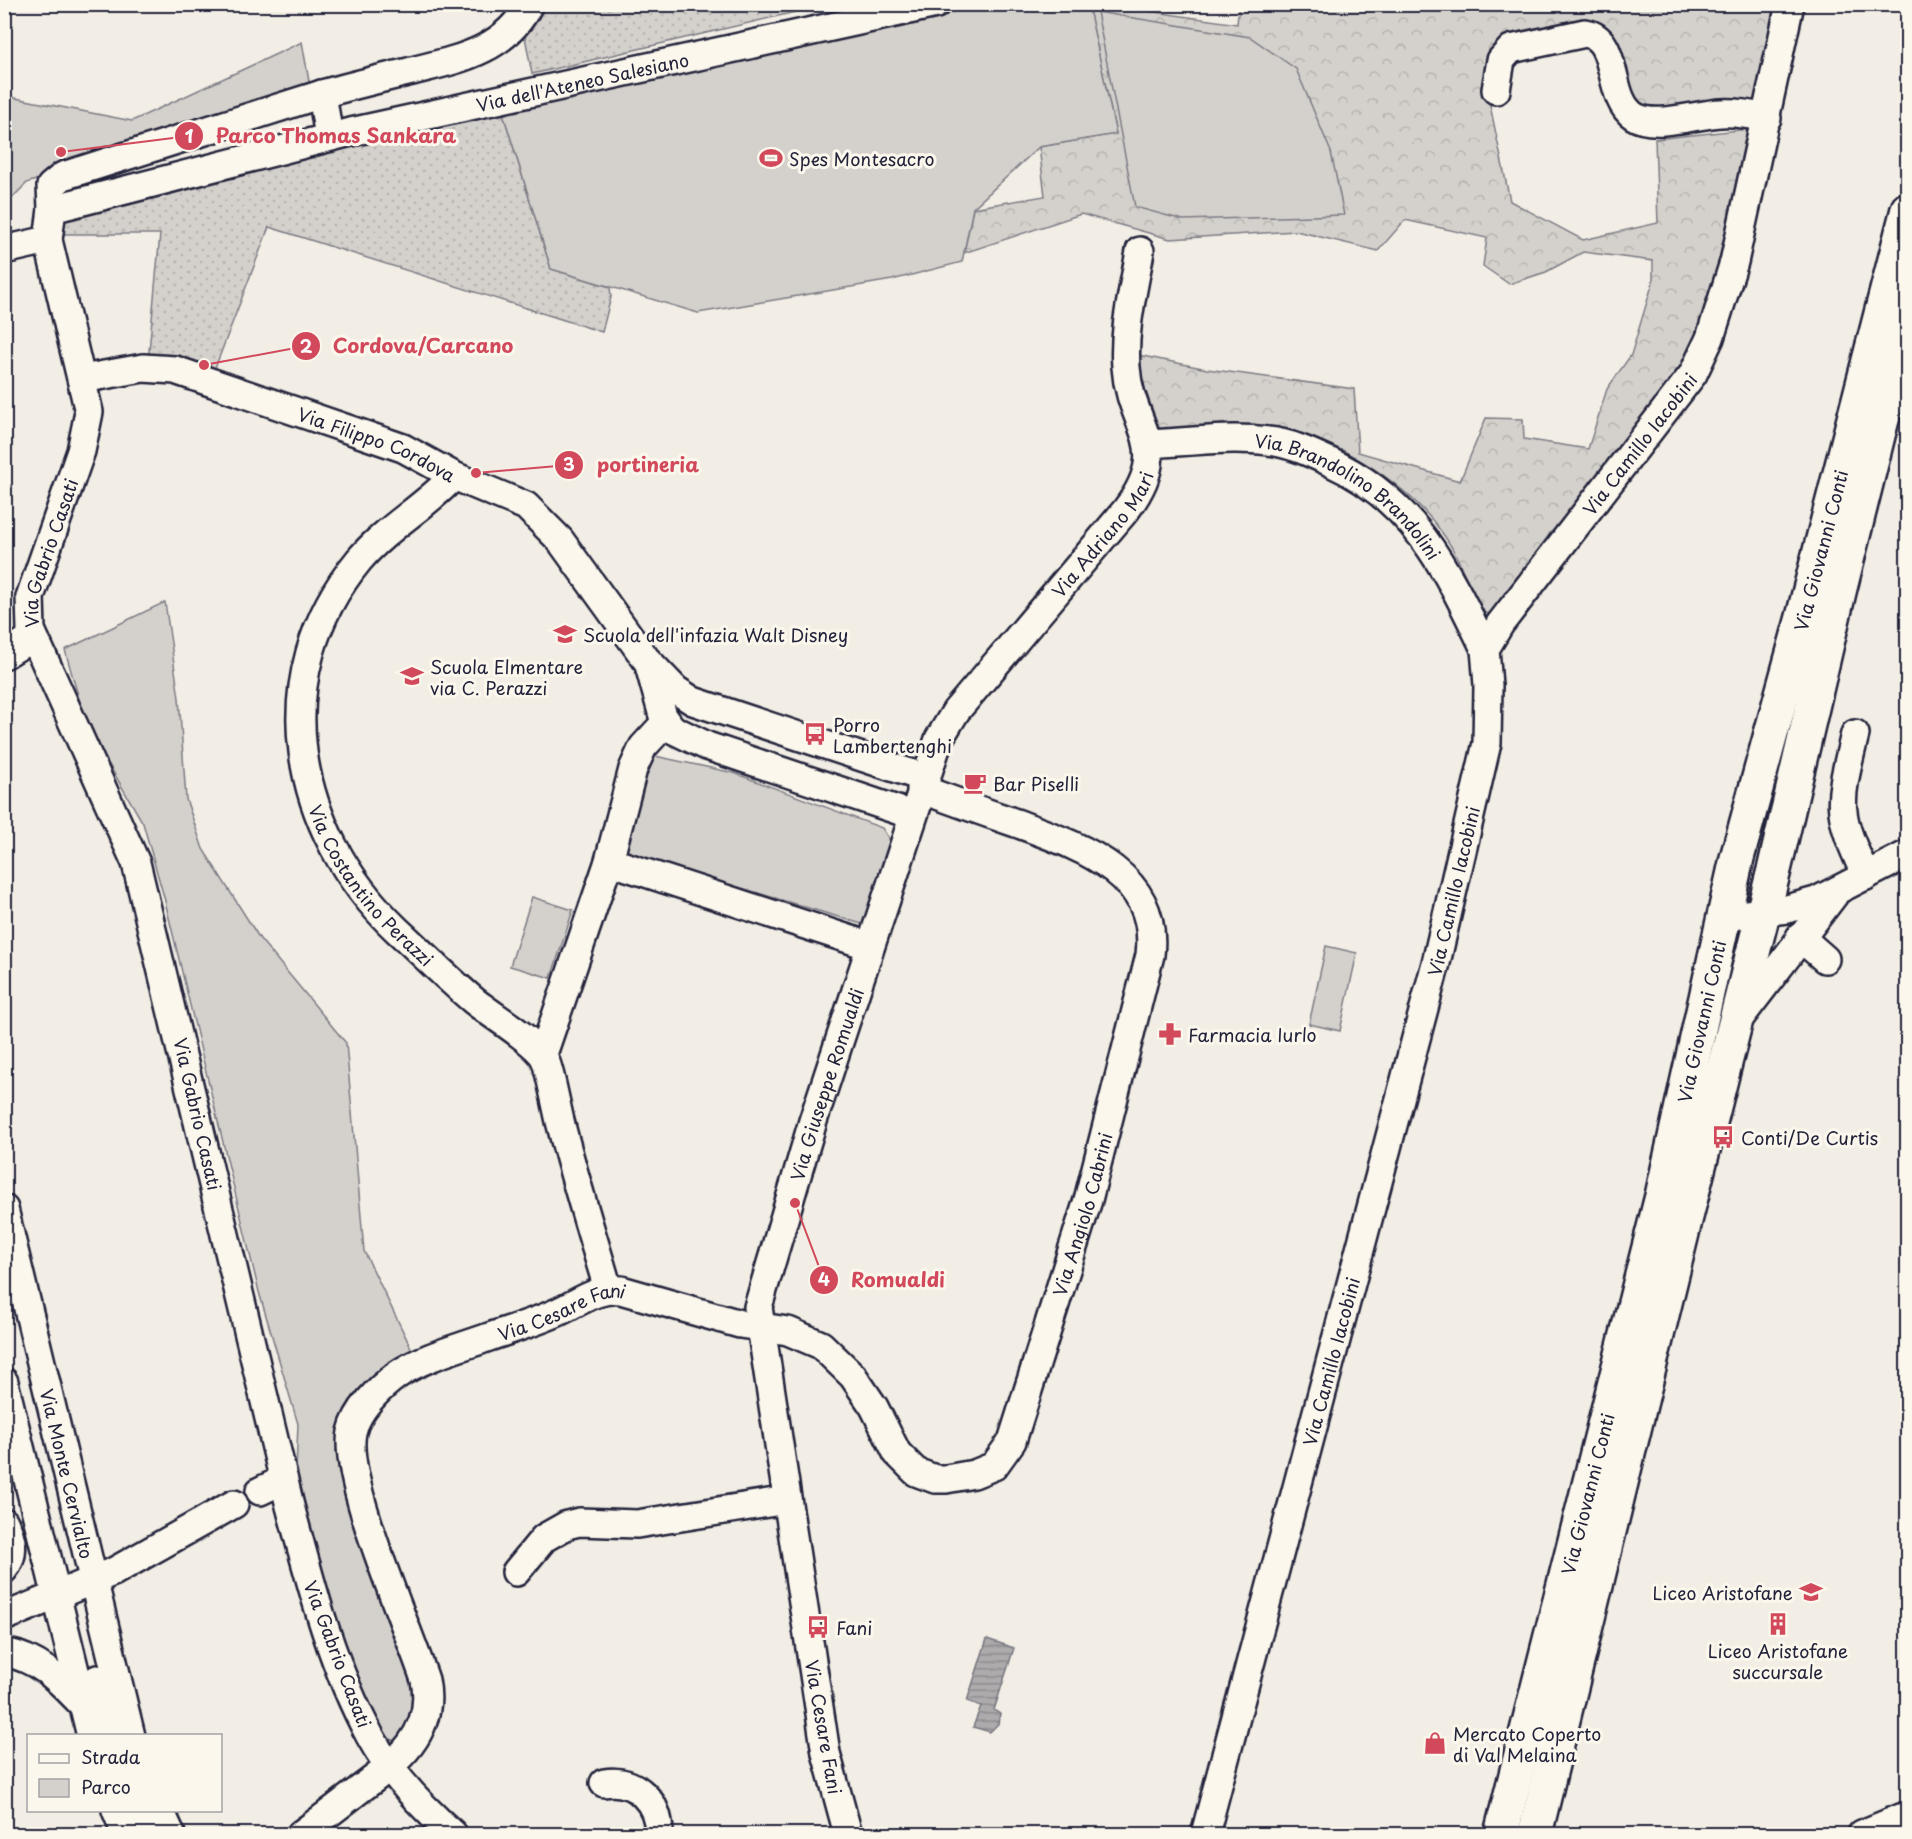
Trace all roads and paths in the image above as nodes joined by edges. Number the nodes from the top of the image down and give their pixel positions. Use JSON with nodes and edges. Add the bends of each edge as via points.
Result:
{"nodes":[{"id":1,"x":529,"y":4,"type":"edge"},
{"id":2,"x":936,"y":4,"type":"edge"},
{"id":3,"x":1790,"y":4,"type":"edge"},
{"id":4,"x":1496,"y":90,"type":"dead end"},
{"id":5,"x":322,"y":94,"type":"junction"},
{"id":6,"x":1767,"y":118,"type":"junction"},
{"id":7,"x":329,"y":137,"type":"junction"},
{"id":8,"x":1908,"y":208,"type":"edge"},
{"id":9,"x":52,"y":209,"type":"junction"},
{"id":10,"x":48,"y":240,"type":"junction"},
{"id":11,"x":4,"y":250,"type":"edge"},
{"id":12,"x":1140,"y":251,"type":"dead end"},
{"id":13,"x":1908,"y":315,"type":"edge"},
{"id":14,"x":82,"y":380,"type":"junction"},
{"id":15,"x":1149,"y":444,"type":"junction"},
{"id":16,"x":454,"y":476,"type":"junction"},
{"id":17,"x":33,"y":637,"type":"junction"},
{"id":18,"x":1485,"y":649,"type":"junction"},
{"id":19,"x":4,"y":655,"type":"edge"},
{"id":20,"x":648,"y":662,"type":"junction"},
{"id":21,"x":706,"y":705,"type":"junction"},
{"id":22,"x":666,"y":722,"type":"junction"},
{"id":23,"x":1855,"y":734,"type":"dead end"},
{"id":24,"x":691,"y":739,"type":"junction"},
{"id":25,"x":889,"y":766,"type":"junction"},
{"id":26,"x":923,"y":783,"type":"junction"},
{"id":27,"x":876,"y":802,"type":"junction"},
{"id":28,"x":912,"y":815,"type":"junction"},
{"id":29,"x":1908,"y":854,"type":"edge"},
{"id":30,"x":609,"y":861,"type":"junction"},
{"id":31,"x":1866,"y":876,"type":"junction"},
{"id":32,"x":1836,"y":891,"type":"junction"},
{"id":33,"x":1762,"y":913,"type":"junction"},
{"id":34,"x":1723,"y":917,"type":"junction"},
{"id":35,"x":1800,"y":937,"type":"junction"},
{"id":36,"x":870,"y":946,"type":"junction"},
{"id":37,"x":1825,"y":959,"type":"dead end"},
{"id":38,"x":1735,"y":1024,"type":"junction"},
{"id":39,"x":543,"y":1054,"type":"junction"},
{"id":40,"x":4,"y":1209,"type":"edge"},
{"id":41,"x":608,"y":1289,"type":"junction"},
{"id":42,"x":4,"y":1293,"type":"edge"},
{"id":43,"x":760,"y":1327,"type":"junction"},
{"id":44,"x":4,"y":1382,"type":"edge"},
{"id":45,"x":11,"y":1447,"type":"edge"},
{"id":46,"x":787,"y":1500,"type":"junction"},
{"id":47,"x":234,"y":1504,"type":"dead end"},
{"id":48,"x":4,"y":1522,"type":"edge"},
{"id":49,"x":4,"y":1569,"type":"edge"},
{"id":50,"x":516,"y":1572,"type":"dead end"},
{"id":51,"x":75,"y":1588,"type":"junction"},
{"id":52,"x":4,"y":1617,"type":"edge"},
{"id":53,"x":4,"y":1652,"type":"edge"},
{"id":54,"x":83,"y":1706,"type":"junction"},
{"id":55,"x":90,"y":1734,"type":"edge"},
{"id":56,"x":111,"y":1734,"type":"edge"},
{"id":57,"x":130,"y":1734,"type":"edge"},
{"id":58,"x":391,"y":1766,"type":"junction"},
{"id":59,"x":604,"y":1783,"type":"dead end"},
{"id":60,"x":117,"y":1812,"type":"edge"},
{"id":61,"x":139,"y":1812,"type":"edge"},
{"id":62,"x":161,"y":1812,"type":"edge"},
{"id":63,"x":1908,"y":1815,"type":"edge"},
{"id":64,"x":126,"y":1834,"type":"edge"},
{"id":65,"x":150,"y":1834,"type":"edge"},
{"id":66,"x":171,"y":1834,"type":"edge"},
{"id":67,"x":301,"y":1834,"type":"edge"},
{"id":68,"x":453,"y":1834,"type":"edge"},
{"id":69,"x":659,"y":1834,"type":"edge"},
{"id":70,"x":848,"y":1834,"type":"edge"},
{"id":71,"x":1205,"y":1834,"type":"edge"},
{"id":72,"x":1501,"y":1834,"type":"edge"},
{"id":73,"x":1535,"y":1834,"type":"edge"},
{"id":74,"x":1862,"y":1834,"type":"edge"}],
"edges":[{"from":1,"to":5,"type":"street","via":[[522,20],[507,34],[473,54]]},
{"from":2,"to":7,"type":"street","name":"Via dell'Ateneo Salesiano"},
{"from":3,"to":6,"type":"street","name":"Via Camillo Iacobini"},
{"from":4,"to":6,"type":"street","via":[[1501,60],[1511,49],[1585,33],[1593,34],[1603,43],[1623,105],[1640,119],[1660,121],[1726,113]]},
{"from":5,"to":7,"type":"street"},
{"from":5,"to":9,"type":"street","via":[[71,173],[51,186]]},
{"from":6,"to":18,"type":"street","name":"Via Camillo Iacobini","via":[[1729,281],[1702,356],[1667,410],[1500,624]]},
{"from":7,"to":9,"type":"street","name":"Via dell'Ateneo Salesiano"},
{"from":8,"to":34,"type":"main road","name":"Via Giovanni Conti"},
{"from":9,"to":10,"type":"street"},
{"from":10,"to":11,"type":"street"},
{"from":10,"to":14,"type":"street","name":"Via Gabrio Casati"},
{"from":12,"to":15,"type":"street","name":"Via Adriano Mari","via":[[1126,366],[1129,388]]},
{"from":13,"to":33,"type":"main road","name":"Via Giovanni Conti"},
{"from":14,"to":16,"type":"street","name":"Via Filippo Cordova","via":[[143,368],[175,370],[403,448]]},
{"from":14,"to":17,"type":"street","name":"Via Gabrio Casati","via":[[88,404],[87,423],[81,451],[30,597]]},
{"from":15,"to":18,"type":"street","name":"Via Brandolino Brandolini","via":[[1228,439],[1268,441],[1309,452],[1356,475],[1392,501],[1429,544]]},
{"from":15,"to":26,"type":"street","name":"Via Adriano Mari","via":[[1148,467],[1136,495],[956,711],[939,740]]},
{"from":16,"to":20,"type":"street","name":"Via Filippo Cordova","via":[[522,503],[536,513],[567,549]]},
{"from":16,"to":39,"type":"street","name":"Via Costantino Perazzi","via":[[367,552],[334,597],[307,665],[301,712],[303,754],[324,830],[362,892],[473,1000]]},
{"from":17,"to":19,"type":"street"},
{"from":17,"to":58,"type":"street","name":"Via Gabrio Casati","via":[[136,863],[272,1486],[335,1656],[369,1735]]},
{"from":18,"to":71,"type":"street","name":"Via Camillo Iacobini","via":[[1486,749],[1443,930]]},
{"from":20,"to":21,"type":"street","name":"Via Angiolo Cabrini","via":[[681,694]]},
{"from":20,"to":22,"type":"street","name":"Via Filippo Cordova"},
{"from":21,"to":24,"type":"street","via":[[689,721]]},
{"from":21,"to":25,"type":"street","name":"Via Angiolo Cabrini"},
{"from":22,"to":24,"type":"street"},
{"from":22,"to":30,"type":"street","via":[[635,762]]},
{"from":23,"to":31,"type":"street","via":[[1841,792],[1842,816]]},
{"from":24,"to":27,"type":"street"},
{"from":25,"to":26,"type":"street","name":"Via Angiolo Cabrini"},
{"from":25,"to":27,"type":"street","via":[[890,783]]},
{"from":26,"to":28,"type":"street","name":"Via Adriano Mari"},
{"from":26,"to":43,"type":"street","name":"Via Angiolo Cabrini","via":[[1085,850],[1120,875],[1145,910],[1151,932],[1150,955],[1088,1200],[1012,1441],[998,1462],[984,1471],[946,1479],[915,1472],[903,1461],[869,1400],[840,1361],[804,1337]]},
{"from":27,"to":28,"type":"street"},
{"from":28,"to":36,"type":"street","name":"Via Giuseppe Romualdi"},
{"from":29,"to":31,"type":"street"},
{"from":30,"to":36,"type":"street"},
{"from":30,"to":39,"type":"street"},
{"from":31,"to":32,"type":"street"},
{"from":32,"to":33,"type":"street","via":[[1799,906]]},
{"from":32,"to":35,"type":"street"},
{"from":33,"to":34,"type":"street"},
{"from":33,"to":38,"type":"main road","name":"Via Giovanni Conti"},
{"from":34,"to":72,"type":"main road","name":"Via Giovanni Conti","via":[[1662,1196]]},
{"from":35,"to":37,"type":"street"},
{"from":35,"to":38,"type":"street"},
{"from":36,"to":43,"type":"street","name":"Via Giuseppe Romualdi","via":[[762,1286]]},
{"from":38,"to":73,"type":"main road","name":"Via Giovanni Conti"},
{"from":39,"to":41,"type":"street"},
{"from":40,"to":51,"type":"street","name":"Via Monte Cervialto"},
{"from":41,"to":43,"type":"street","name":"Via Cesare Fani"},
{"from":41,"to":58,"type":"street","name":"Via Cesare Fani","via":[[413,1366],[384,1386],[357,1419],[352,1444],[357,1485],[428,1696],[418,1736]]},
{"from":42,"to":51,"type":"street","name":"Via Monte Cervialto"},
{"from":43,"to":46,"type":"street","name":"Via Cesare Fani"},
{"from":44,"to":45,"type":"street","name":"Via Monte Cervialto"},
{"from":45,"to":51,"type":"street","name":"Via Monte Cervialto"},
{"from":46,"to":50,"type":"street","via":[[637,1524],[567,1525],[544,1538]]},
{"from":46,"to":70,"type":"street","name":"Via Cesare Fani","via":[[826,1753]]},
{"from":47,"to":51,"type":"street"},
{"from":48,"to":49,"type":"street","via":[[12,1548],[12,1557]]},
{"from":51,"to":52,"type":"street"},
{"from":51,"to":54,"type":"street","name":"Via Monte Cervialto"},
{"from":51,"to":56,"type":"street","name":"Via Monte Cervialto"},
{"from":51,"to":57,"type":"street","name":"Via Monte Cervialto"},
{"from":53,"to":54,"type":"street","via":[[47,1668]]},
{"from":54,"to":55,"type":"street","name":"Via Monte Cervialto"},
{"from":58,"to":67,"type":"street","name":"Via Cesare Fani"},
{"from":58,"to":68,"type":"street","name":"Via Gabrio Casati","via":[[422,1806]]},
{"from":59,"to":69,"type":"street","via":[[622,1782],[640,1791],[655,1811]]},
{"from":60,"to":64,"type":"street"},
{"from":61,"to":65,"type":"street"},
{"from":62,"to":66,"type":"street"},
{"from":63,"to":74,"type":"street"}]}
